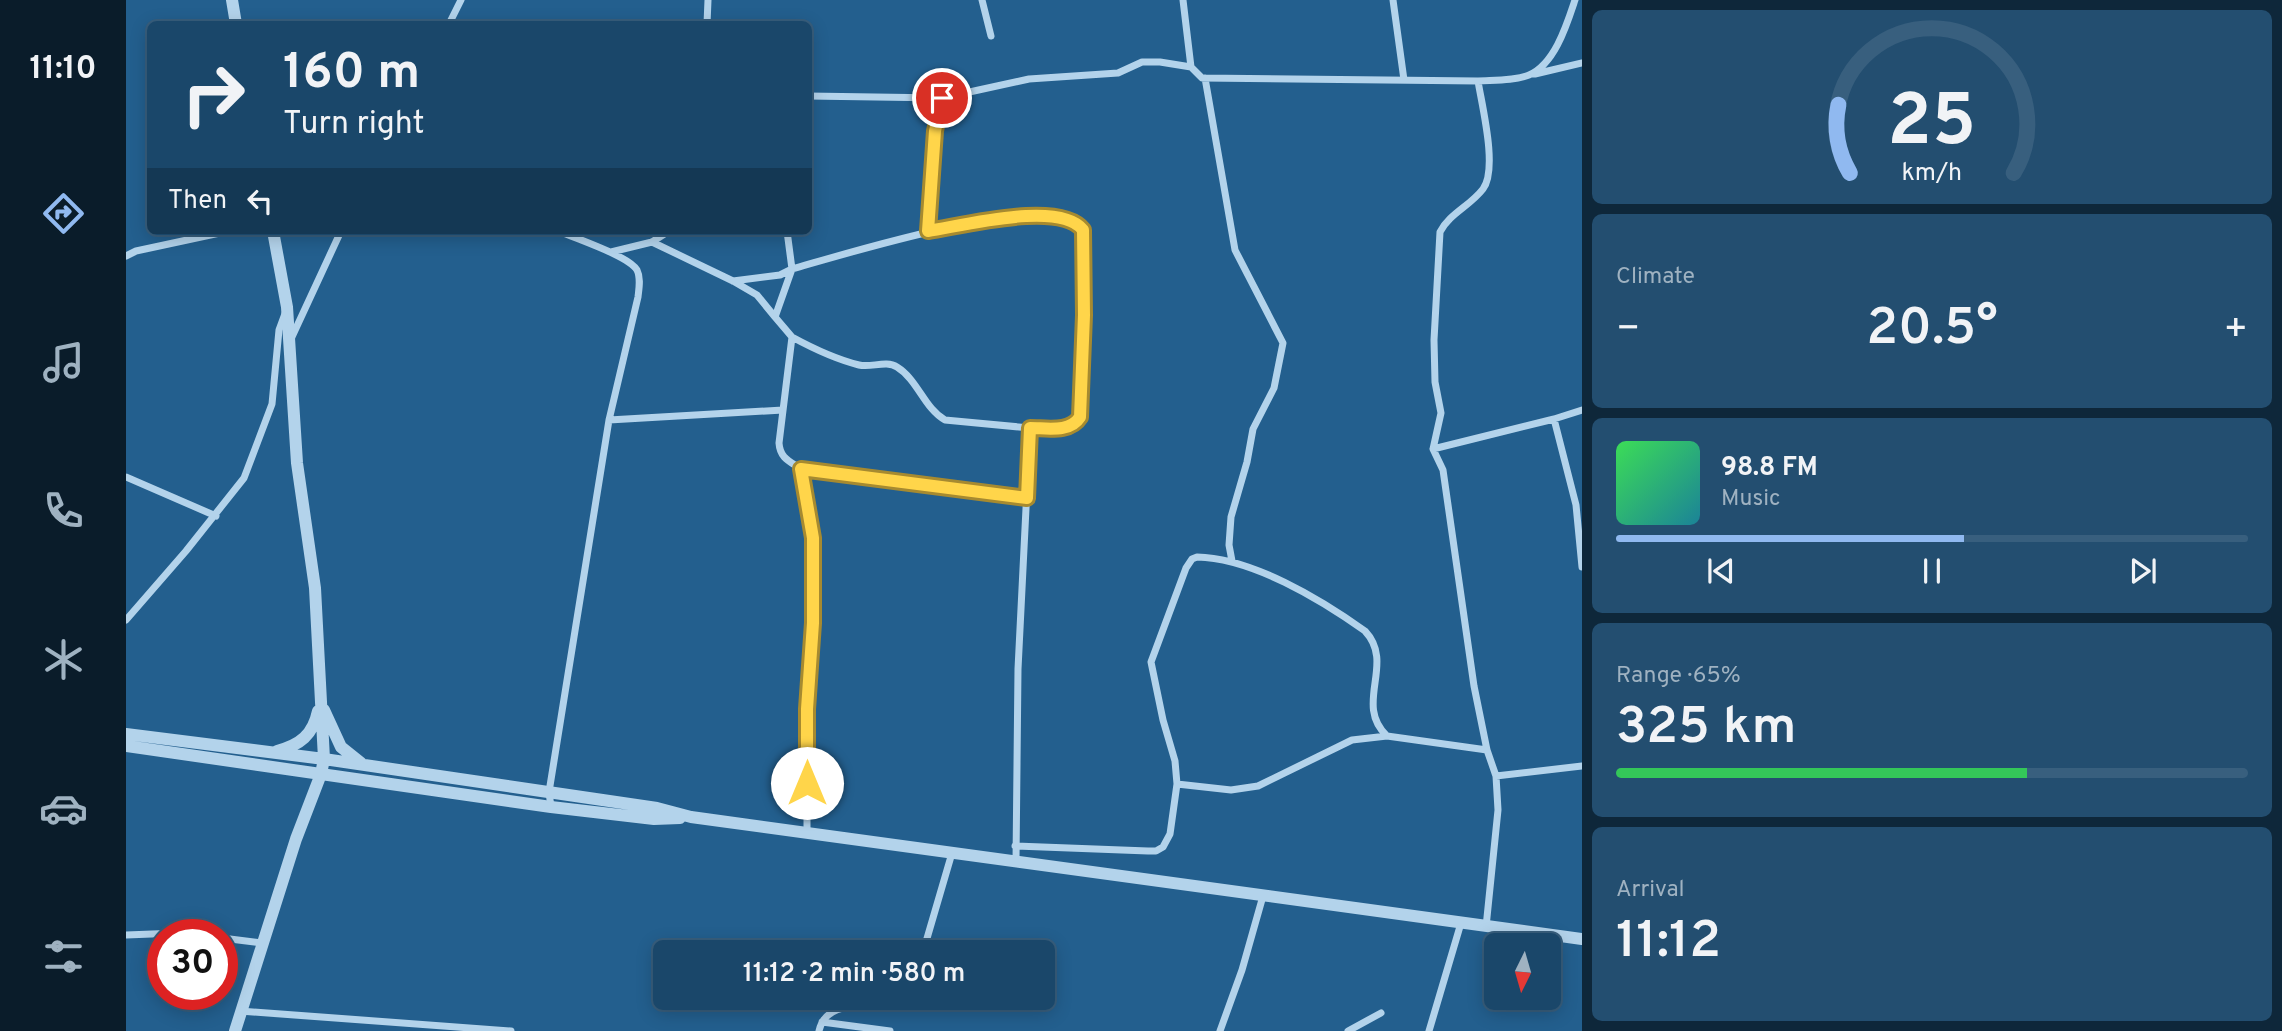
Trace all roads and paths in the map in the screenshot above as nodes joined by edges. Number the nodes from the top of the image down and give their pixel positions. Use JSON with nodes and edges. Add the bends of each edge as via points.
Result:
{"nodes":[{"id":1,"x":232,"y":0,"type":"edge"},
{"id":2,"x":461,"y":0,"type":"edge"},
{"id":3,"x":708,"y":0,"type":"edge"},
{"id":4,"x":982,"y":0,"type":"edge"},
{"id":5,"x":1183,"y":0,"type":"edge"},
{"id":6,"x":1393,"y":0,"type":"edge"},
{"id":7,"x":1575,"y":0,"type":"edge"},
{"id":8,"x":236,"y":21,"type":"edge"},
{"id":9,"x":450,"y":21,"type":"edge"},
{"id":10,"x":707,"y":21,"type":"edge"},
{"id":11,"x":991,"y":36,"type":"dead end"},
{"id":12,"x":1582,"y":63,"type":"edge"},
{"id":13,"x":1191,"y":66,"type":"junction"},
{"id":14,"x":1528,"y":75,"type":"junction"},
{"id":15,"x":1205,"y":78,"type":"junction"},
{"id":16,"x":1404,"y":80,"type":"junction"},
{"id":17,"x":1478,"y":81,"type":"junction"},
{"id":18,"x":812,"y":96,"type":"edge"},
{"id":19,"x":942,"y":98,"type":"junction"},
{"id":20,"x":928,"y":231,"type":"junction"},
{"id":21,"x":210,"y":235,"type":"edge"},
{"id":22,"x":275,"y":235,"type":"edge"},
{"id":23,"x":339,"y":235,"type":"edge"},
{"id":24,"x":568,"y":235,"type":"edge"},
{"id":25,"x":662,"y":235,"type":"edge"},
{"id":26,"x":788,"y":235,"type":"edge"},
{"id":27,"x":652,"y":242,"type":"junction"},
{"id":28,"x":610,"y":253,"type":"junction"},
{"id":29,"x":126,"y":256,"type":"edge"},
{"id":30,"x":792,"y":270,"type":"junction"},
{"id":31,"x":733,"y":281,"type":"junction"},
{"id":32,"x":287,"y":307,"type":"junction"},
{"id":33,"x":775,"y":317,"type":"junction"},
{"id":34,"x":792,"y":337,"type":"junction"},
{"id":35,"x":290,"y":343,"type":"junction"},
{"id":36,"x":783,"y":410,"type":"junction"},
{"id":37,"x":1582,"y":410,"type":"edge"},
{"id":38,"x":1553,"y":419,"type":"junction"},
{"id":39,"x":609,"y":420,"type":"junction"},
{"id":40,"x":1030,"y":428,"type":"junction"},
{"id":41,"x":1433,"y":449,"type":"junction"},
{"id":42,"x":801,"y":469,"type":"junction"},
{"id":43,"x":126,"y":477,"type":"edge"},
{"id":44,"x":1027,"y":498,"type":"junction"},
{"id":45,"x":216,"y":516,"type":"junction"},
{"id":46,"x":1232,"y":561,"type":"junction"},
{"id":47,"x":1582,"y":567,"type":"edge"},
{"id":48,"x":126,"y":620,"type":"edge"},
{"id":49,"x":320,"y":700,"type":"junction"},
{"id":50,"x":126,"y":734,"type":"edge"},
{"id":51,"x":1388,"y":736,"type":"junction"},
{"id":52,"x":126,"y":747,"type":"edge"},
{"id":53,"x":1487,"y":750,"type":"junction"},
{"id":54,"x":273,"y":753,"type":"junction"},
{"id":55,"x":324,"y":759,"type":"junction"},
{"id":56,"x":363,"y":765,"type":"junction"},
{"id":57,"x":1582,"y":766,"type":"edge"},
{"id":58,"x":321,"y":774,"type":"junction"},
{"id":59,"x":1496,"y":776,"type":"junction"},
{"id":60,"x":1177,"y":785,"type":"junction"},
{"id":61,"x":549,"y":792,"type":"junction"},
{"id":62,"x":551,"y":807,"type":"junction"},
{"id":63,"x":691,"y":817,"type":"junction"},
{"id":64,"x":807,"y":833,"type":"junction"},
{"id":65,"x":1015,"y":846,"type":"junction"},
{"id":66,"x":952,"y":853,"type":"junction"},
{"id":67,"x":1016,"y":861,"type":"junction"},
{"id":68,"x":1263,"y":896,"type":"junction"},
{"id":69,"x":1461,"y":923,"type":"junction"},
{"id":70,"x":1486,"y":927,"type":"junction"},
{"id":71,"x":147,"y":934,"type":"edge"},
{"id":72,"x":126,"y":935,"type":"edge"},
{"id":73,"x":1582,"y":939,"type":"edge"},
{"id":74,"x":238,"y":940,"type":"edge"},
{"id":75,"x":927,"y":940,"type":"edge"},
{"id":76,"x":262,"y":943,"type":"junction"},
{"id":77,"x":836,"y":1010,"type":"edge"},
{"id":78,"x":240,"y":1011,"type":"junction"},
{"id":79,"x":1381,"y":1013,"type":"dead end"},
{"id":80,"x":821,"y":1021,"type":"junction"},
{"id":81,"x":235,"y":1031,"type":"edge"},
{"id":82,"x":511,"y":1031,"type":"edge"},
{"id":83,"x":819,"y":1031,"type":"edge"},
{"id":84,"x":890,"y":1031,"type":"edge"},
{"id":85,"x":1220,"y":1031,"type":"edge"},
{"id":86,"x":1348,"y":1031,"type":"edge"},
{"id":87,"x":1429,"y":1031,"type":"edge"}],
"edges":[{"from":1,"to":8,"type":"street"},
{"from":2,"to":9,"type":"street"},
{"from":3,"to":10,"type":"street"},
{"from":4,"to":11,"type":"street"},
{"from":5,"to":13,"type":"street"},
{"from":6,"to":16,"type":"street"},
{"from":7,"to":14,"type":"street","via":[[1556,46]]},
{"from":12,"to":14,"type":"street"},
{"from":13,"to":15,"type":"street"},
{"from":13,"to":19,"type":"street","via":[[1142,62],[1118,73],[1029,79]]},
{"from":14,"to":17,"type":"street"},
{"from":15,"to":16,"type":"street"},
{"from":15,"to":46,"type":"street","via":[[1235,250],[1283,343],[1274,388],[1253,429],[1231,517]]},
{"from":16,"to":17,"type":"street"},
{"from":17,"to":41,"type":"street","via":[[1489,179],[1440,232],[1434,340],[1441,413]]},
{"from":18,"to":19,"type":"street"},
{"from":19,"to":20,"type":"street","via":[[935,131]]},
{"from":20,"to":30,"type":"street"},
{"from":20,"to":40,"type":"street","via":[[1028,215],[1071,220],[1083,230],[1080,417],[1065,428]]},
{"from":21,"to":29,"type":"street"},
{"from":22,"to":32,"type":"street"},
{"from":23,"to":35,"type":"street"},
{"from":24,"to":28,"type":"street"},
{"from":25,"to":27,"type":"street"},
{"from":26,"to":30,"type":"street"},
{"from":27,"to":28,"type":"street"},
{"from":27,"to":31,"type":"street"},
{"from":28,"to":39,"type":"street","via":[[632,263],[640,281]]},
{"from":30,"to":31,"type":"street"},
{"from":30,"to":33,"type":"street"},
{"from":31,"to":33,"type":"street","via":[[757,295]]},
{"from":32,"to":35,"type":"street"},
{"from":32,"to":45,"type":"street","via":[[279,330],[272,404],[244,478]]},
{"from":33,"to":34,"type":"street"},
{"from":34,"to":36,"type":"street"},
{"from":34,"to":40,"type":"street","via":[[862,366],[897,367],[945,420]]},
{"from":35,"to":49,"type":"street","via":[[297,463],[315,588]]},
{"from":36,"to":39,"type":"street"},
{"from":36,"to":42,"type":"street","via":[[779,452]]},
{"from":37,"to":38,"type":"street"},
{"from":38,"to":41,"type":"street"},
{"from":38,"to":47,"type":"street","via":[[1576,505]]},
{"from":39,"to":61,"type":"street"},
{"from":40,"to":44,"type":"street"},
{"from":41,"to":53,"type":"street","via":[[1443,470]]},
{"from":42,"to":44,"type":"street"},
{"from":42,"to":64,"type":"street","via":[[813,538]]},
{"from":43,"to":45,"type":"street"},
{"from":44,"to":65,"type":"street"},
{"from":45,"to":48,"type":"street"},
{"from":46,"to":51,"type":"street","via":[[1301,590],[1373,640],[1378,657],[1372,706],[1377,727]]},
{"from":46,"to":60,"type":"street","via":[[1197,557],[1189,563],[1151,662]]},
{"from":49,"to":54,"type":"street","via":[[316,722],[304,740]]},
{"from":49,"to":55,"type":"street"},
{"from":49,"to":56,"type":"street","via":[[341,747]]},
{"from":50,"to":54,"type":"street"},
{"from":51,"to":53,"type":"street"},
{"from":51,"to":60,"type":"street","via":[[1352,740],[1258,786],[1231,790]]},
{"from":52,"to":58,"type":"street"},
{"from":53,"to":59,"type":"street"},
{"from":54,"to":55,"type":"street"},
{"from":55,"to":56,"type":"street"},
{"from":55,"to":58,"type":"street"},
{"from":56,"to":61,"type":"street"},
{"from":57,"to":59,"type":"street"},
{"from":58,"to":62,"type":"street"},
{"from":58,"to":76,"type":"street"},
{"from":59,"to":70,"type":"street","via":[[1498,810]]},
{"from":60,"to":65,"type":"street","via":[[1170,834],[1156,851]]},
{"from":61,"to":62,"type":"street"},
{"from":61,"to":63,"type":"street"},
{"from":62,"to":63,"type":"street","via":[[654,819]]},
{"from":63,"to":64,"type":"street"},
{"from":64,"to":66,"type":"street"},
{"from":65,"to":67,"type":"street"},
{"from":66,"to":67,"type":"street"},
{"from":66,"to":75,"type":"street"},
{"from":67,"to":68,"type":"street"},
{"from":68,"to":69,"type":"street"},
{"from":68,"to":85,"type":"street"},
{"from":69,"to":70,"type":"street"},
{"from":69,"to":87,"type":"street"},
{"from":70,"to":73,"type":"street"},
{"from":71,"to":72,"type":"street"},
{"from":74,"to":76,"type":"street"},
{"from":76,"to":78,"type":"street"},
{"from":77,"to":80,"type":"street"},
{"from":78,"to":81,"type":"street"},
{"from":78,"to":82,"type":"street"},
{"from":79,"to":86,"type":"street"},
{"from":80,"to":83,"type":"street"},
{"from":80,"to":84,"type":"street"}]}
